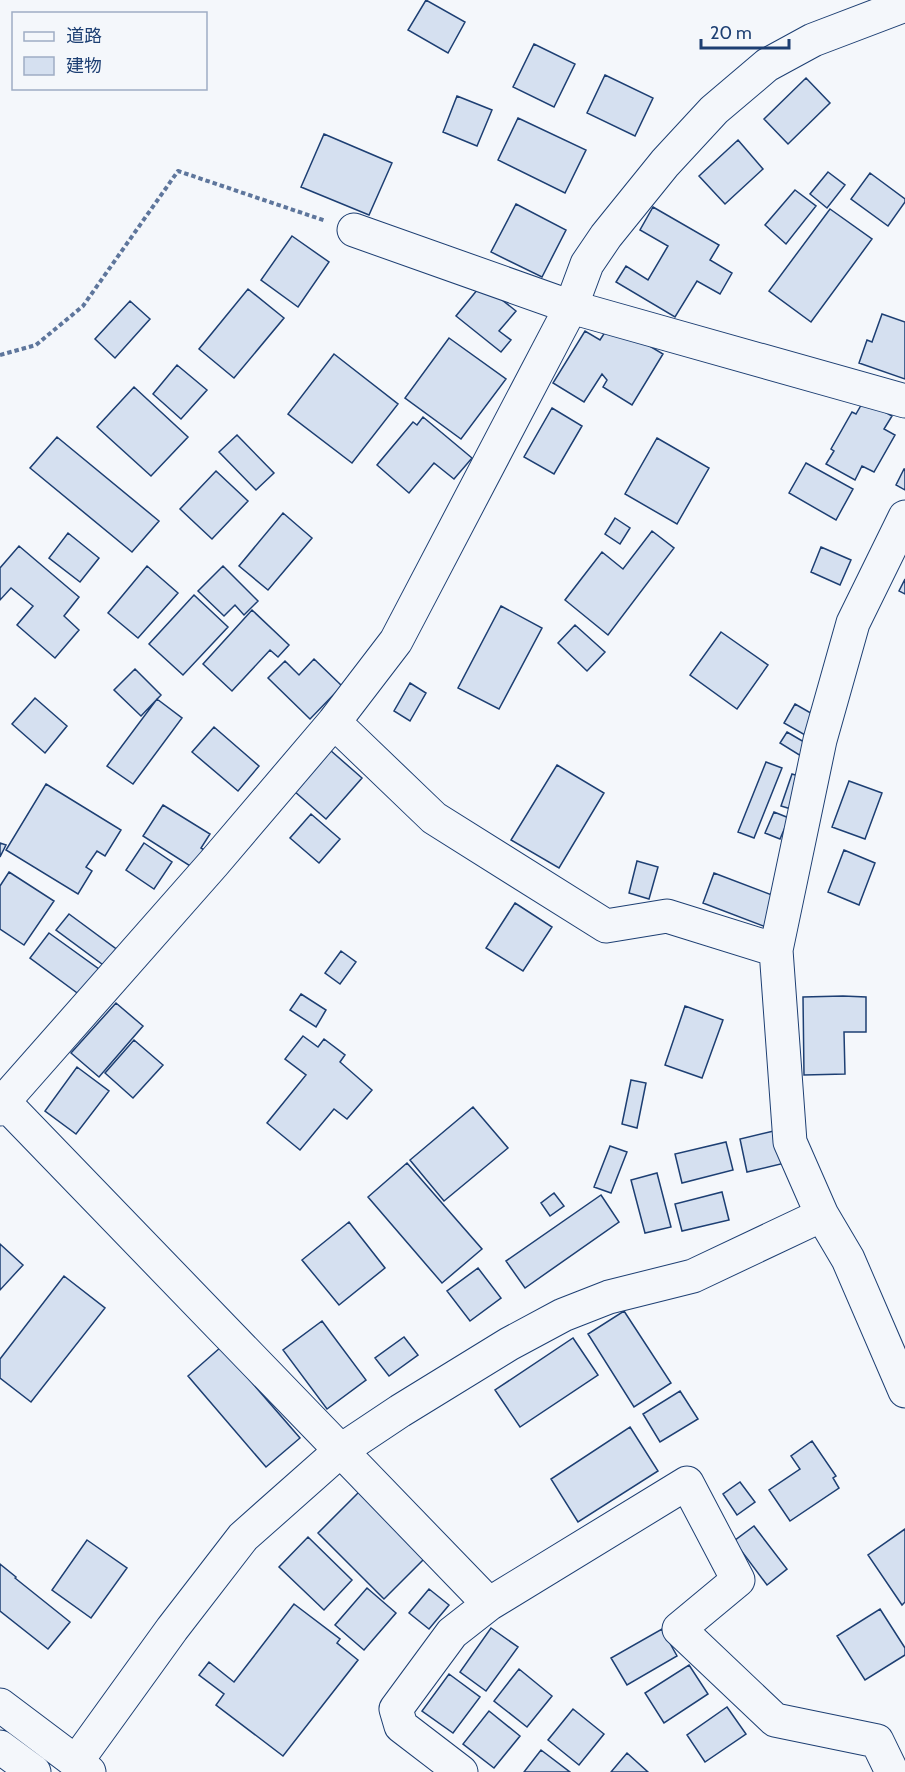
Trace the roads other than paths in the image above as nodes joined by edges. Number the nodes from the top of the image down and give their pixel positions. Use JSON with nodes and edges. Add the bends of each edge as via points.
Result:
{"nodes":[{"id":1,"x":905,"y":5,"type":"edge"},
{"id":2,"x":354,"y":230,"type":"road end"},
{"id":3,"x":570,"y":307,"type":"junction"},
{"id":4,"x":905,"y":401,"type":"edge"},
{"id":5,"x":905,"y":517,"type":"edge"},
{"id":6,"x":334,"y":722,"type":"junction"},
{"id":7,"x":776,"y":950,"type":"junction"},
{"id":8,"x":1,"y":1103,"type":"edge"},
{"id":9,"x":822,"y":1215,"type":"junction"},
{"id":10,"x":905,"y":1391,"type":"edge"},
{"id":11,"x":340,"y":1451,"type":"junction"},
{"id":12,"x":489,"y":1604,"type":"junction"},
{"id":13,"x":0,"y":1705,"type":"edge"},
{"id":14,"x":0,"y":1747,"type":"edge"},
{"id":15,"x":79,"y":1769,"type":"edge"},
{"id":16,"x":34,"y":1772,"type":"edge"},
{"id":17,"x":461,"y":1772,"type":"edge"},
{"id":18,"x":892,"y":1772,"type":"edge"}],
"edges":[{"from":1,"to":3,"type":"main road","via":[[813,40],[767,65],[714,110],[606,236],[587,264]]},
{"from":2,"to":3,"type":"main road"},
{"from":3,"to":4,"type":"main road"},
{"from":3,"to":6,"type":"main road","via":[[396,641]]},
{"from":5,"to":7,"type":"main road","via":[[853,623],[820,740]]},
{"from":6,"to":7,"type":"main road","via":[[434,818],[606,926],[667,916]]},
{"from":6,"to":8,"type":"main road"},
{"from":7,"to":9,"type":"main road","via":[[790,1142]]},
{"from":8,"to":11,"type":"main road"},
{"from":9,"to":10,"type":"main road","via":[[848,1259]]},
{"from":9,"to":11,"type":"main road","via":[[693,1276],[609,1297],[563,1315],[509,1344]]},
{"from":11,"to":12,"type":"main road"},
{"from":11,"to":15,"type":"main road","via":[[243,1537],[172,1629]]},
{"from":12,"to":17,"type":"main road","via":[[452,1633],[396,1709],[400,1726]]},
{"from":12,"to":18,"type":"main road","via":[[687,1483],[738,1580],[679,1629],[775,1720],[877,1741]]},
{"from":13,"to":15,"type":"main road"},
{"from":14,"to":16,"type":"main road"}]}
